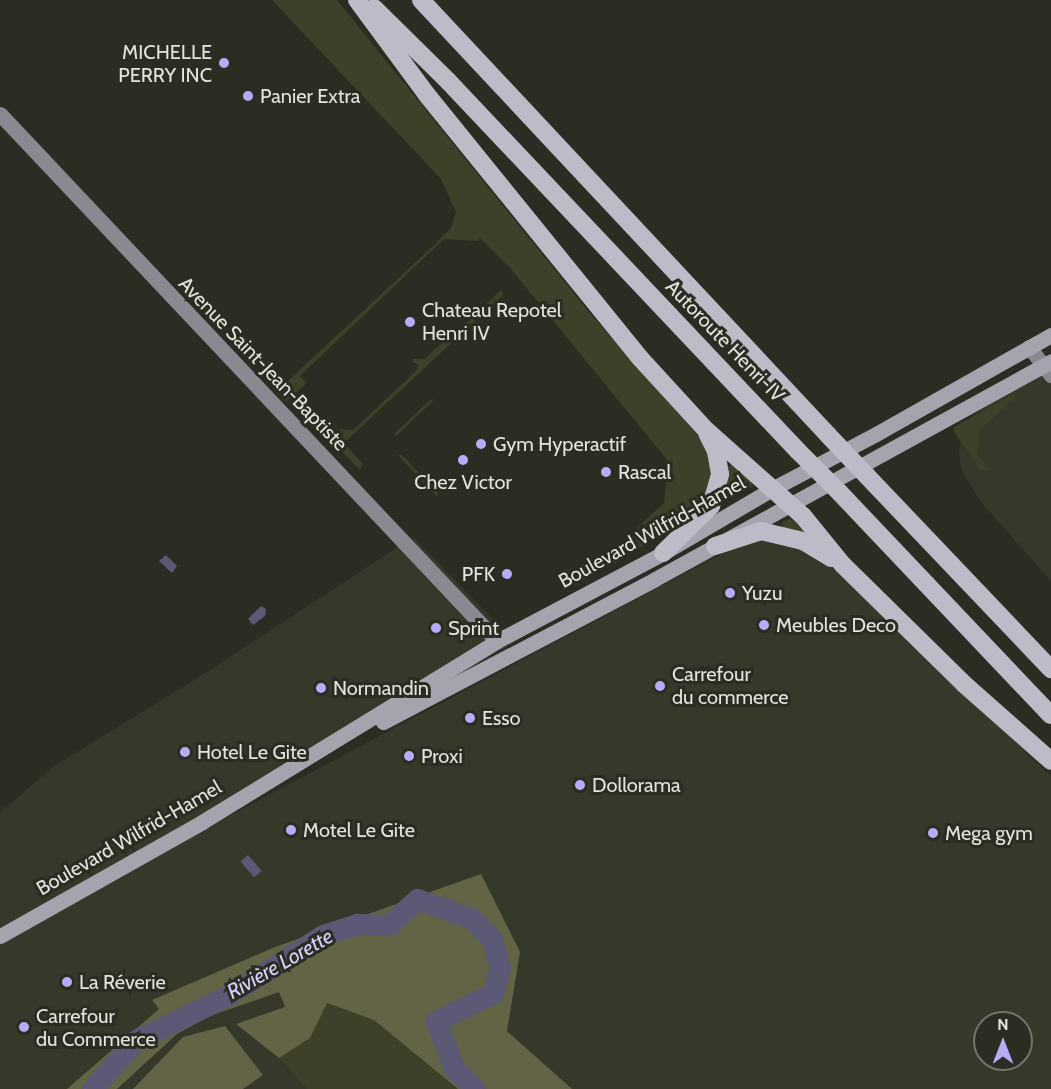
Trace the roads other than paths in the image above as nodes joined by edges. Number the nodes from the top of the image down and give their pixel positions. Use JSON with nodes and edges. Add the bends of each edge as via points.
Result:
{"nodes":[{"id":1,"x":357,"y":0,"type":"edge"},
{"id":2,"x":366,"y":0,"type":"edge"},
{"id":3,"x":421,"y":0,"type":"edge"},
{"id":4,"x":0,"y":114,"type":"edge"},
{"id":5,"x":1049,"y":341,"type":"edge"},
{"id":6,"x":1029,"y":347,"type":"junction"},
{"id":7,"x":1048,"y":367,"type":"edge"},
{"id":8,"x":706,"y":430,"type":"junction"},
{"id":9,"x":772,"y":489,"type":"junction"},
{"id":10,"x":789,"y":505,"type":"junction"},
{"id":11,"x":715,"y":546,"type":"junction"},
{"id":12,"x":663,"y":553,"type":"junction"},
{"id":13,"x":843,"y":565,"type":"junction"},
{"id":14,"x":497,"y":641,"type":"junction"},
{"id":15,"x":1051,"y":669,"type":"edge"},
{"id":16,"x":1051,"y":715,"type":"edge"},
{"id":17,"x":1051,"y":760,"type":"edge"},
{"id":18,"x":279,"y":775,"type":"junction"},
{"id":19,"x":0,"y":936,"type":"edge"}],
"edges":[{"from":1,"to":8,"type":"highway","via":[[488,173],[640,358]]},
{"from":2,"to":16,"type":"highway","name":"Autoroute Henri-IV","bridge":true,"via":[[448,81]]},
{"from":3,"to":15,"type":"highway","name":"Autoroute Henri-IV","bridge":true},
{"from":4,"to":14,"type":"street","name":"Avenue Saint-Jean-Baptiste"},
{"from":5,"to":6,"type":"main road","name":"Boulevard Wilfrid-Hamel"},
{"from":6,"to":7,"type":"street"},
{"from":6,"to":9,"type":"main road","name":"Boulevard Wilfrid-Hamel"},
{"from":7,"to":10,"type":"main road","name":"Boulevard Wilfrid-Hamel"},
{"from":8,"to":9,"type":"highway"},
{"from":8,"to":12,"type":"highway","via":[[716,451],[720,474],[711,506]]},
{"from":9,"to":10,"type":"highway"},
{"from":9,"to":12,"type":"main road","name":"Boulevard Wilfrid-Hamel"},
{"from":10,"to":11,"type":"main road","name":"Boulevard Wilfrid-Hamel"},
{"from":10,"to":13,"type":"highway"},
{"from":11,"to":13,"type":"highway","via":[[765,532],[803,541]]},
{"from":11,"to":18,"type":"main road","name":"Boulevard Wilfrid-Hamel"},
{"from":12,"to":14,"type":"main road","name":"Boulevard Wilfrid-Hamel"},
{"from":13,"to":17,"type":"highway","via":[[964,684]]},
{"from":14,"to":18,"type":"main road","name":"Boulevard Wilfrid-Hamel"},
{"from":18,"to":19,"type":"main road","name":"Boulevard Wilfrid-Hamel"}]}
